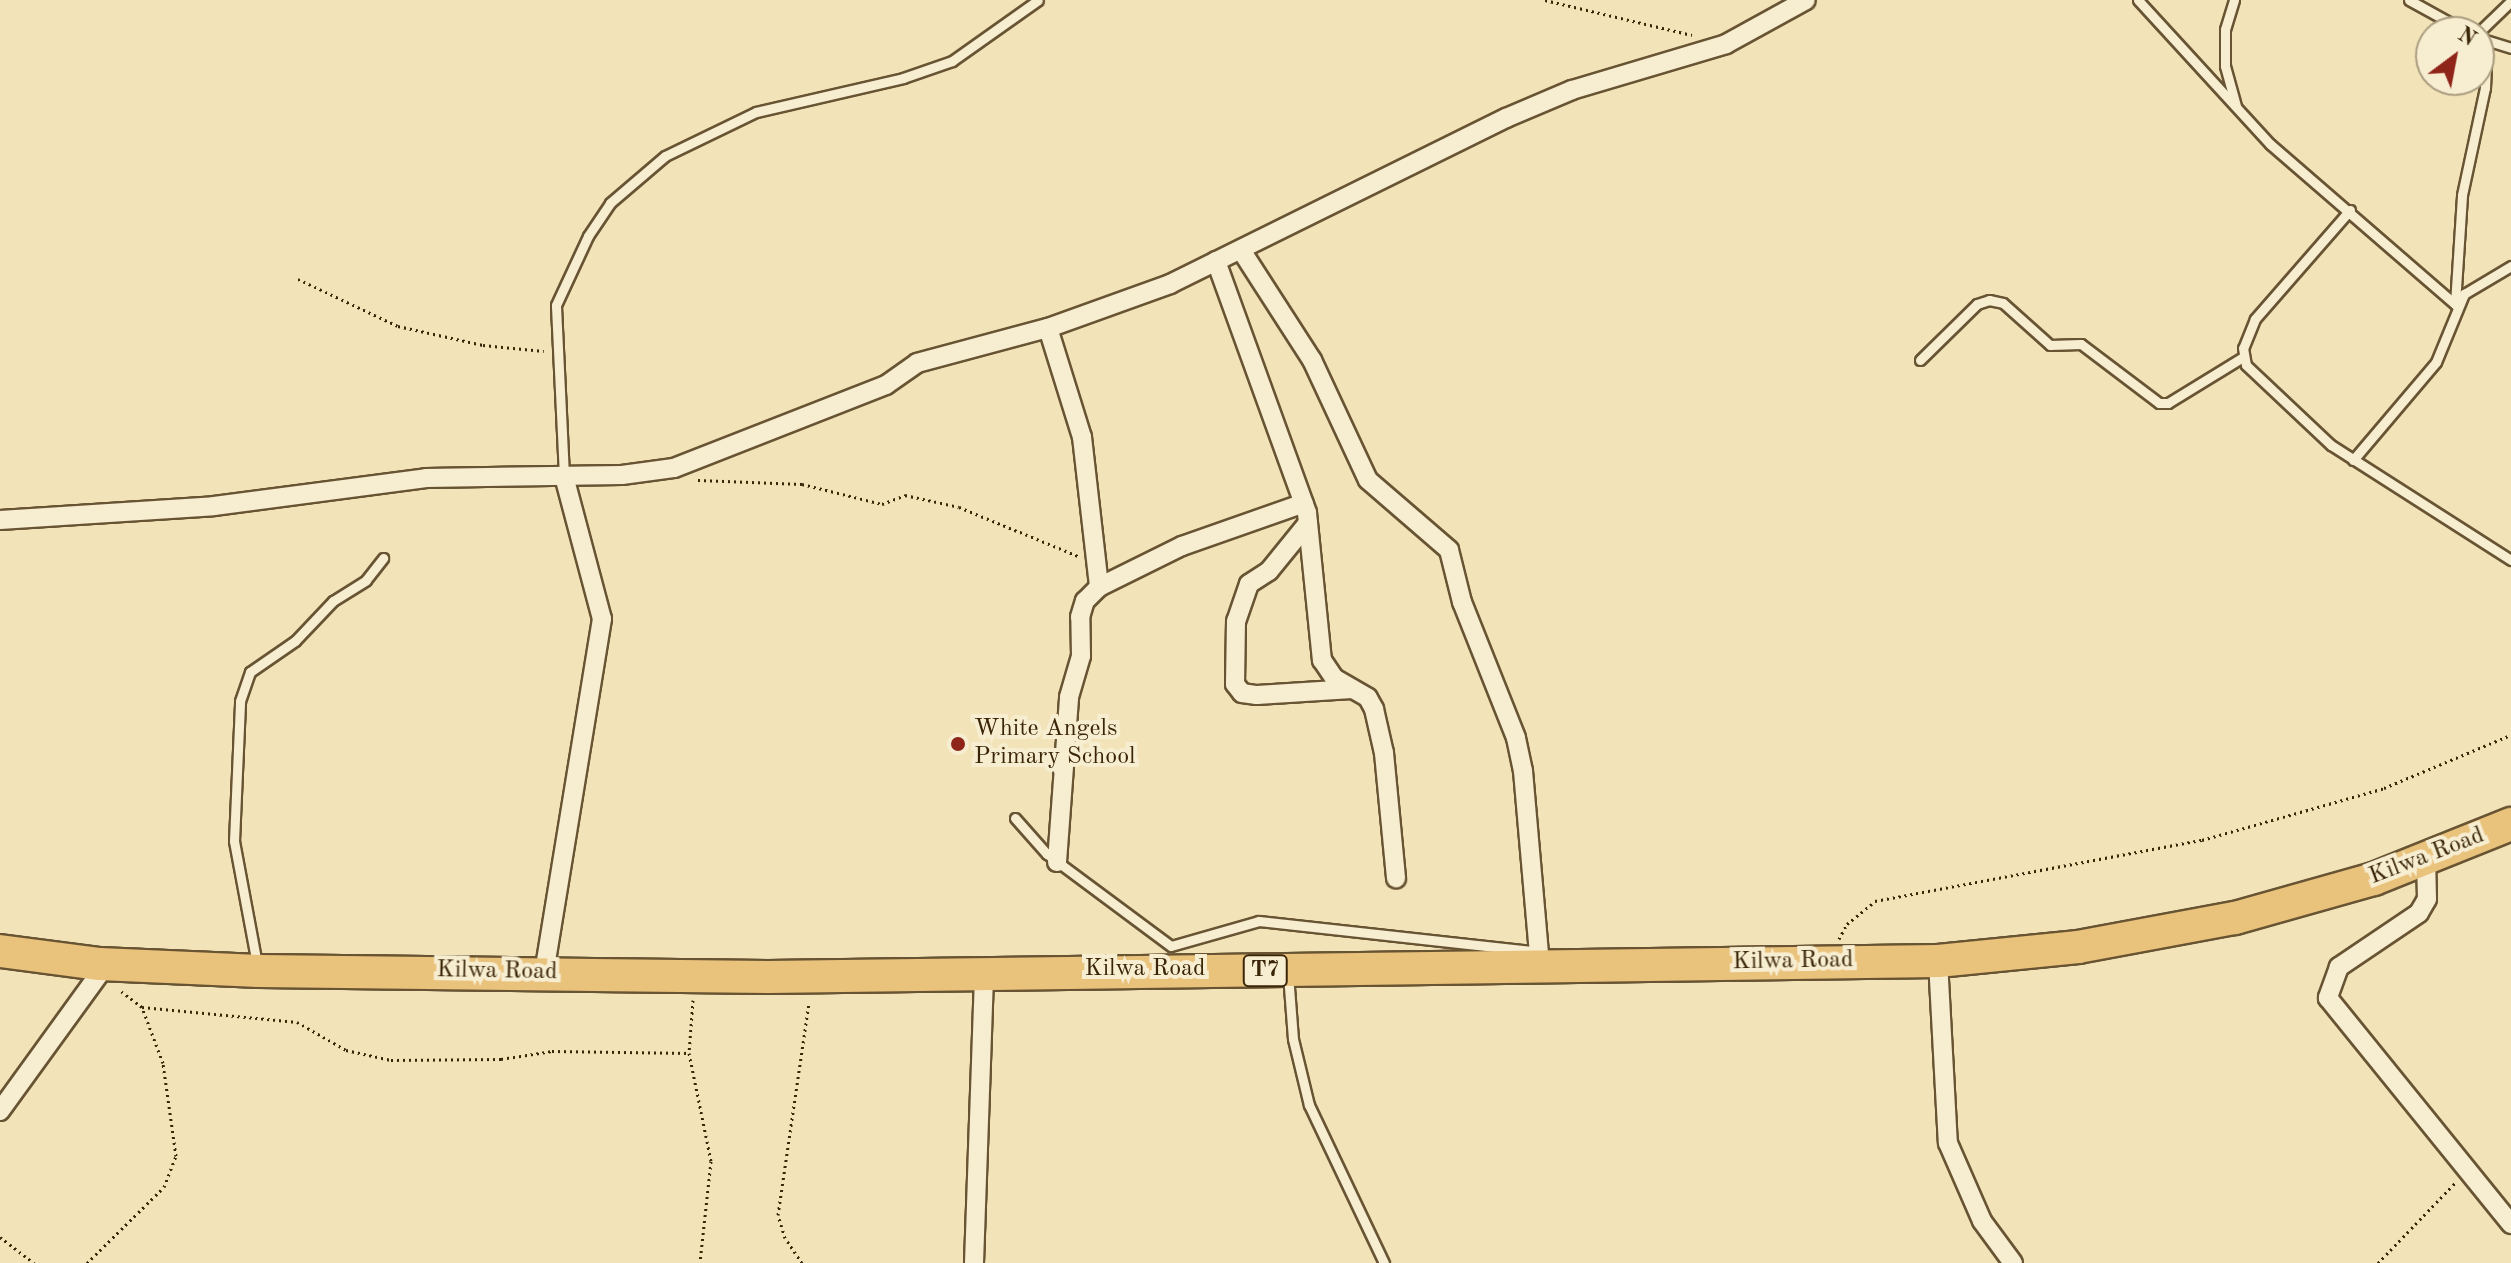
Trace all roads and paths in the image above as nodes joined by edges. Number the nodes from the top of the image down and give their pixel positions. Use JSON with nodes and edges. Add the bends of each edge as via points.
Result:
{"nodes":[{"id":1,"x":1038,"y":0,"type":"edge"},
{"id":2,"x":1545,"y":0,"type":"edge"},
{"id":3,"x":1806,"y":0,"type":"edge"},
{"id":4,"x":2138,"y":0,"type":"edge"},
{"id":5,"x":2234,"y":0,"type":"edge"},
{"id":6,"x":2409,"y":0,"type":"edge"},
{"id":7,"x":2511,"y":1,"type":"edge"},
{"id":8,"x":2438,"y":16,"type":"edge"},
{"id":9,"x":2495,"y":16,"type":"edge"},
{"id":10,"x":1726,"y":44,"type":"junction"},
{"id":11,"x":2483,"y":96,"type":"edge"},
{"id":12,"x":2236,"y":107,"type":"junction"},
{"id":13,"x":2350,"y":210,"type":"junction"},
{"id":14,"x":1241,"y":250,"type":"junction"},
{"id":15,"x":1216,"y":261,"type":"junction"},
{"id":16,"x":2511,"y":266,"type":"edge"},
{"id":17,"x":298,"y":279,"type":"dead end"},
{"id":18,"x":2456,"y":305,"type":"junction"},
{"id":19,"x":1048,"y":328,"type":"junction"},
{"id":20,"x":556,"y":352,"type":"junction"},
{"id":21,"x":2243,"y":357,"type":"junction"},
{"id":22,"x":1920,"y":360,"type":"dead end"},
{"id":23,"x":2353,"y":460,"type":"junction"},
{"id":24,"x":564,"y":476,"type":"junction"},
{"id":25,"x":684,"y":478,"type":"dead end"},
{"id":26,"x":1304,"y":503,"type":"junction"},
{"id":27,"x":0,"y":520,"type":"edge"},
{"id":28,"x":1308,"y":523,"type":"junction"},
{"id":29,"x":383,"y":558,"type":"dead end"},
{"id":30,"x":2511,"y":560,"type":"edge"},
{"id":31,"x":1095,"y":562,"type":"junction"},
{"id":32,"x":1099,"y":587,"type":"junction"},
{"id":33,"x":1352,"y":689,"type":"junction"},
{"id":34,"x":2511,"y":735,"type":"edge"},
{"id":35,"x":1015,"y":818,"type":"dead end"},
{"id":36,"x":2511,"y":824,"type":"edge"},
{"id":37,"x":2426,"y":858,"type":"junction"},
{"id":38,"x":1057,"y":862,"type":"junction"},
{"id":39,"x":1396,"y":878,"type":"dead end"},
{"id":40,"x":0,"y":951,"type":"edge"},
{"id":41,"x":1541,"y":960,"type":"junction"},
{"id":42,"x":1938,"y":961,"type":"junction"},
{"id":43,"x":1833,"y":962,"type":"junction"},
{"id":44,"x":100,"y":969,"type":"junction"},
{"id":45,"x":259,"y":971,"type":"junction"},
{"id":46,"x":984,"y":971,"type":"junction"},
{"id":47,"x":1288,"y":971,"type":"junction"},
{"id":48,"x":544,"y":973,"type":"junction"},
{"id":49,"x":695,"y":976,"type":"junction"},
{"id":50,"x":813,"y":976,"type":"junction"},
{"id":51,"x":142,"y":1007,"type":"junction"},
{"id":52,"x":689,"y":1053,"type":"junction"},
{"id":53,"x":0,"y":1111,"type":"edge"},
{"id":54,"x":2468,"y":1169,"type":"junction"},
{"id":55,"x":2511,"y":1224,"type":"edge"},
{"id":56,"x":0,"y":1237,"type":"edge"},
{"id":57,"x":34,"y":1263,"type":"edge"},
{"id":58,"x":87,"y":1263,"type":"edge"},
{"id":59,"x":700,"y":1263,"type":"edge"},
{"id":60,"x":802,"y":1263,"type":"edge"},
{"id":61,"x":974,"y":1263,"type":"edge"},
{"id":62,"x":1384,"y":1263,"type":"edge"},
{"id":63,"x":2013,"y":1263,"type":"edge"},
{"id":64,"x":2378,"y":1263,"type":"edge"}],
"edges":[{"from":1,"to":20,"type":"lane","via":[[952,61],[903,78],[756,112],[648,168],[610,203],[588,236],[556,305]]},
{"from":2,"to":10,"type":"path"},
{"from":3,"to":10,"type":"street"},
{"from":4,"to":12,"type":"lane"},
{"from":5,"to":12,"type":"lane","via":[[2225,30],[2225,66]]},
{"from":6,"to":8,"type":"lane"},
{"from":7,"to":9,"type":"lane"},
{"from":10,"to":14,"type":"street","via":[[1572,90],[1519,112]]},
{"from":11,"to":18,"type":"lane","via":[[2462,195]]},
{"from":12,"to":13,"type":"lane","via":[[2270,144]]},
{"from":13,"to":18,"type":"lane"},
{"from":13,"to":21,"type":"lane","via":[[2255,319]]},
{"from":14,"to":15,"type":"street"},
{"from":14,"to":41,"type":"street","via":[[1312,360],[1368,480],[1449,550],[1462,602],[1516,738],[1533,837]]},
{"from":15,"to":19,"type":"street"},
{"from":15,"to":26,"type":"street"},
{"from":16,"to":18,"type":"lane","via":[[2464,294]]},
{"from":17,"to":20,"type":"path","via":[[398,326],[483,345]]},
{"from":18,"to":23,"type":"lane","via":[[2436,362]]},
{"from":19,"to":24,"type":"street","via":[[917,363],[886,385],[674,468]]},
{"from":19,"to":31,"type":"street","via":[[1082,437]]},
{"from":20,"to":24,"type":"lane","via":[[564,392]]},
{"from":21,"to":22,"type":"lane","via":[[2168,403],[2159,403],[2081,344],[2050,345],[2003,303],[1989,300],[1977,304]]},
{"from":21,"to":23,"type":"lane","via":[[2275,397]]},
{"from":23,"to":30,"type":"lane"},
{"from":24,"to":27,"type":"street","via":[[426,478],[214,506]]},
{"from":24,"to":48,"type":"street","via":[[602,619]]},
{"from":25,"to":31,"type":"path","via":[[802,484],[882,504],[905,495],[959,507]]},
{"from":26,"to":28,"type":"street"},
{"from":26,"to":32,"type":"street","via":[[1225,528]]},
{"from":28,"to":33,"type":"street","via":[[1322,660],[1334,678]]},
{"from":28,"to":33,"type":"street","via":[[1269,571],[1249,584],[1236,621],[1235,684],[1242,693],[1257,695]]},
{"from":29,"to":45,"type":"lane","via":[[366,580],[333,601],[295,641],[250,672],[240,701],[234,841]]},
{"from":31,"to":32,"type":"street"},
{"from":32,"to":38,"type":"street","via":[[1085,601],[1080,617],[1081,656],[1069,697]]},
{"from":33,"to":39,"type":"street","via":[[1368,698],[1374,709],[1384,753]]},
{"from":34,"to":43,"type":"path","via":[[2384,788],[2202,840],[1875,901],[1847,924]]},
{"from":35,"to":38,"type":"lane"},
{"from":36,"to":37,"type":"highway","name":"Kilwa Road","number":"T7"},
{"from":37,"to":42,"type":"highway","name":"Kilwa Road","number":"T7","via":[[2235,918],[2078,947]]},
{"from":37,"to":54,"type":"street","via":[[2427,899],[2419,913],[2339,967],[2327,991],[2332,1007]]},
{"from":38,"to":41,"type":"lane","via":[[1171,946],[1259,921]]},
{"from":40,"to":44,"type":"highway","name":"Kilwa Road","number":"T7"},
{"from":41,"to":43,"type":"highway","name":"Kilwa Road","number":"T7"},
{"from":41,"to":47,"type":"highway","name":"Kilwa Road","number":"T7"},
{"from":42,"to":43,"type":"highway","name":"Kilwa Road","number":"T7"},
{"from":42,"to":63,"type":"street","via":[[1948,1143],[1982,1221]]},
{"from":44,"to":45,"type":"highway","name":"Kilwa Road","number":"T7"},
{"from":44,"to":51,"type":"path"},
{"from":44,"to":53,"type":"street"},
{"from":45,"to":48,"type":"highway","name":"Kilwa Road","number":"T7"},
{"from":46,"to":47,"type":"highway","name":"Kilwa Road","number":"T7"},
{"from":46,"to":50,"type":"highway","name":"Kilwa Road","number":"T7"},
{"from":46,"to":61,"type":"street"},
{"from":47,"to":62,"type":"lane","via":[[1300,1077]]},
{"from":48,"to":49,"type":"highway","name":"Kilwa Road","number":"T7"},
{"from":49,"to":50,"type":"highway","name":"Kilwa Road","number":"T7"},
{"from":49,"to":52,"type":"path"},
{"from":50,"to":60,"type":"path","via":[[778,1215],[785,1238]]},
{"from":51,"to":52,"type":"path","via":[[297,1022],[346,1050],[391,1060],[501,1059],[552,1051]]},
{"from":51,"to":58,"type":"path","via":[[169,1084],[173,1170],[164,1187]]},
{"from":52,"to":59,"type":"path","via":[[711,1161]]},
{"from":54,"to":55,"type":"street"},
{"from":54,"to":64,"type":"path"},
{"from":56,"to":57,"type":"path"}]}
